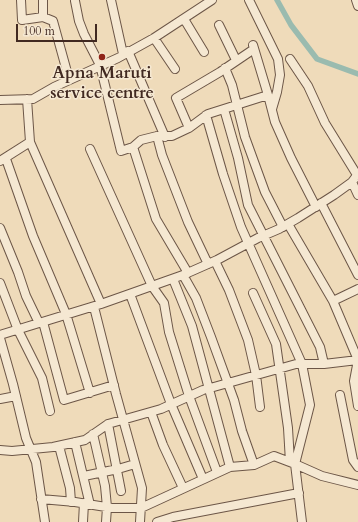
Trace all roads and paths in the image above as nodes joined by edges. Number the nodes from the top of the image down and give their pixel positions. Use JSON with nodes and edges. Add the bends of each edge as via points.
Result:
{"nodes":[{"id":1,"x":21,"y":0,"type":"edge"},
{"id":2,"x":43,"y":0,"type":"edge"},
{"id":3,"x":112,"y":0,"type":"edge"},
{"id":4,"x":212,"y":0,"type":"edge"},
{"id":5,"x":249,"y":0,"type":"edge"},
{"id":6,"x":356,"y":0,"type":"edge"},
{"id":7,"x":75,"y":1,"type":"dead end"},
{"id":8,"x":358,"y":6,"type":"edge"},
{"id":9,"x":43,"y":17,"type":"junction"},
{"id":10,"x":184,"y":19,"type":"junction"},
{"id":11,"x":219,"y":25,"type":"dead end"},
{"id":12,"x":154,"y":38,"type":"junction"},
{"id":13,"x":204,"y":52,"type":"dead end"},
{"id":14,"x":126,"y":53,"type":"junction"},
{"id":15,"x":290,"y":59,"type":"dead end"},
{"id":16,"x":236,"y":60,"type":"junction"},
{"id":17,"x":100,"y":65,"type":"junction"},
{"id":18,"x":225,"y":68,"type":"junction"},
{"id":19,"x":175,"y":69,"type":"dead end"},
{"id":20,"x":69,"y":80,"type":"junction"},
{"id":21,"x":268,"y":95,"type":"junction"},
{"id":22,"x":0,"y":99,"type":"edge"},
{"id":23,"x":26,"y":99,"type":"junction"},
{"id":24,"x":236,"y":105,"type":"junction"},
{"id":25,"x":224,"y":108,"type":"junction"},
{"id":26,"x":272,"y":110,"type":"junction"},
{"id":27,"x":206,"y":115,"type":"junction"},
{"id":28,"x":189,"y":128,"type":"junction"},
{"id":29,"x":161,"y":136,"type":"junction"},
{"id":30,"x":30,"y":142,"type":"junction"},
{"id":31,"x":133,"y":147,"type":"junction"},
{"id":32,"x":90,"y":150,"type":"dead end"},
{"id":33,"x":3,"y":160,"type":"edge"},
{"id":34,"x":356,"y":177,"type":"edge"},
{"id":35,"x":358,"y":196,"type":"edge"},
{"id":36,"x":319,"y":205,"type":"junction"},
{"id":37,"x":286,"y":225,"type":"junction"},
{"id":38,"x":0,"y":228,"type":"edge"},
{"id":39,"x":263,"y":235,"type":"junction"},
{"id":40,"x":248,"y":243,"type":"junction"},
{"id":41,"x":211,"y":262,"type":"junction"},
{"id":42,"x":186,"y":274,"type":"junction"},
{"id":43,"x":358,"y":275,"type":"edge"},
{"id":44,"x":173,"y":279,"type":"junction"},
{"id":45,"x":0,"y":283,"type":"edge"},
{"id":46,"x":152,"y":286,"type":"junction"},
{"id":47,"x":358,"y":289,"type":"edge"},
{"id":48,"x":253,"y":293,"type":"dead end"},
{"id":49,"x":130,"y":294,"type":"junction"},
{"id":50,"x":333,"y":301,"type":"junction"},
{"id":51,"x":98,"y":305,"type":"junction"},
{"id":52,"x":66,"y":314,"type":"junction"},
{"id":53,"x":41,"y":323,"type":"junction"},
{"id":54,"x":18,"y":330,"type":"junction"},
{"id":55,"x":0,"y":337,"type":"edge"},
{"id":56,"x":358,"y":360,"type":"edge"},
{"id":57,"x":302,"y":364,"type":"junction"},
{"id":58,"x":324,"y":364,"type":"junction"},
{"id":59,"x":279,"y":369,"type":"junction"},
{"id":60,"x":256,"y":375,"type":"junction"},
{"id":61,"x":228,"y":383,"type":"junction"},
{"id":62,"x":114,"y":386,"type":"junction"},
{"id":63,"x":209,"y":388,"type":"junction"},
{"id":64,"x":90,"y":393,"type":"junction"},
{"id":65,"x":340,"y":395,"type":"dead end"},
{"id":66,"x":16,"y":396,"type":"junction"},
{"id":67,"x":189,"y":396,"type":"junction"},
{"id":68,"x":0,"y":399,"type":"edge"},
{"id":69,"x":171,"y":404,"type":"junction"},
{"id":70,"x":358,"y":406,"type":"edge"},
{"id":71,"x":260,"y":407,"type":"dead end"},
{"id":72,"x":50,"y":411,"type":"dead end"},
{"id":73,"x":151,"y":412,"type":"junction"},
{"id":74,"x":123,"y":419,"type":"junction"},
{"id":75,"x":108,"y":424,"type":"junction"},
{"id":76,"x":93,"y":434,"type":"junction"},
{"id":77,"x":76,"y":442,"type":"junction"},
{"id":78,"x":59,"y":446,"type":"junction"},
{"id":79,"x":31,"y":449,"type":"junction"},
{"id":80,"x":0,"y":450,"type":"edge"},
{"id":81,"x":293,"y":463,"type":"junction"},
{"id":82,"x":135,"y":464,"type":"junction"},
{"id":83,"x":254,"y":465,"type":"junction"},
{"id":84,"x":230,"y":466,"type":"junction"},
{"id":85,"x":358,"y":467,"type":"edge"},
{"id":86,"x":118,"y":469,"type":"junction"},
{"id":87,"x":102,"y":472,"type":"junction"},
{"id":88,"x":217,"y":472,"type":"junction"},
{"id":89,"x":84,"y":476,"type":"junction"},
{"id":90,"x":203,"y":479,"type":"junction"},
{"id":91,"x":358,"y":485,"type":"edge"},
{"id":92,"x":183,"y":488,"type":"junction"},
{"id":93,"x":122,"y":491,"type":"dead end"},
{"id":94,"x":299,"y":493,"type":"junction"},
{"id":95,"x":41,"y":499,"type":"junction"},
{"id":96,"x":71,"y":502,"type":"junction"},
{"id":97,"x":87,"y":504,"type":"junction"},
{"id":98,"x":107,"y":507,"type":"junction"},
{"id":99,"x":140,"y":508,"type":"junction"},
{"id":100,"x":45,"y":522,"type":"edge"},
{"id":101,"x":83,"y":522,"type":"edge"},
{"id":102,"x":106,"y":522,"type":"edge"},
{"id":103,"x":140,"y":522,"type":"edge"},
{"id":104,"x":157,"y":522,"type":"edge"},
{"id":105,"x":302,"y":522,"type":"edge"}],
"edges":[{"from":1,"to":9,"type":"street","via":[[22,20]]},
{"from":2,"to":9,"type":"street"},
{"from":3,"to":14,"type":"street"},
{"from":4,"to":10,"type":"street"},
{"from":5,"to":26,"type":"street","via":[[278,59],[280,75]]},
{"from":6,"to":8,"type":"street"},
{"from":7,"to":17,"type":"street","via":[[78,21]]},
{"from":9,"to":20,"type":"street","via":[[54,21]]},
{"from":10,"to":12,"type":"street"},
{"from":10,"to":13,"type":"street"},
{"from":11,"to":16,"type":"street"},
{"from":12,"to":14,"type":"street"},
{"from":12,"to":19,"type":"street"},
{"from":14,"to":17,"type":"street"},
{"from":14,"to":29,"type":"street"},
{"from":15,"to":34,"type":"street","via":[[308,86],[325,123]]},
{"from":16,"to":18,"type":"street"},
{"from":16,"to":21,"type":"street","via":[[254,47]]},
{"from":17,"to":20,"type":"street"},
{"from":17,"to":31,"type":"street","via":[[121,151]]},
{"from":18,"to":24,"type":"street"},
{"from":18,"to":28,"type":"street","via":[[176,98]]},
{"from":20,"to":23,"type":"street","via":[[34,99]]},
{"from":21,"to":24,"type":"street"},
{"from":21,"to":26,"type":"street"},
{"from":22,"to":23,"type":"street"},
{"from":23,"to":30,"type":"street"},
{"from":24,"to":25,"type":"street"},
{"from":24,"to":37,"type":"street","via":[[265,192]]},
{"from":25,"to":27,"type":"street"},
{"from":25,"to":39,"type":"street","via":[[248,205]]},
{"from":26,"to":36,"type":"street","via":[[291,158]]},
{"from":27,"to":28,"type":"street"},
{"from":27,"to":40,"type":"street","via":[[223,174]]},
{"from":28,"to":29,"type":"street","via":[[172,136]]},
{"from":29,"to":31,"type":"street","via":[[142,140]]},
{"from":29,"to":41,"type":"street","via":[[162,155],[188,222]]},
{"from":30,"to":33,"type":"street"},
{"from":30,"to":51,"type":"street"},
{"from":31,"to":42,"type":"street","via":[[156,220]]},
{"from":32,"to":46,"type":"street"},
{"from":33,"to":52,"type":"street"},
{"from":34,"to":35,"type":"street"},
{"from":34,"to":36,"type":"street"},
{"from":36,"to":37,"type":"street"},
{"from":36,"to":43,"type":"street"},
{"from":37,"to":39,"type":"street"},
{"from":37,"to":50,"type":"street"},
{"from":38,"to":53,"type":"street","via":[[26,296]]},
{"from":39,"to":40,"type":"street"},
{"from":39,"to":58,"type":"street","via":[[320,347]]},
{"from":40,"to":41,"type":"street"},
{"from":40,"to":57,"type":"street"},
{"from":41,"to":42,"type":"street"},
{"from":41,"to":60,"type":"street","via":[[229,290],[248,340]]},
{"from":42,"to":44,"type":"street"},
{"from":42,"to":61,"type":"street"},
{"from":44,"to":46,"type":"street"},
{"from":44,"to":63,"type":"street","via":[[192,326]]},
{"from":45,"to":54,"type":"street"},
{"from":46,"to":49,"type":"street"},
{"from":46,"to":67,"type":"street","via":[[164,304],[169,332]]},
{"from":47,"to":50,"type":"street"},
{"from":48,"to":59,"type":"street","via":[[276,344]]},
{"from":49,"to":51,"type":"street"},
{"from":49,"to":69,"type":"street"},
{"from":50,"to":56,"type":"street"},
{"from":51,"to":52,"type":"street"},
{"from":51,"to":62,"type":"street"},
{"from":52,"to":53,"type":"street"},
{"from":52,"to":64,"type":"street"},
{"from":53,"to":54,"type":"street"},
{"from":53,"to":64,"type":"street","via":[[64,400]]},
{"from":54,"to":55,"type":"street"},
{"from":54,"to":72,"type":"street","via":[[42,378]]},
{"from":55,"to":66,"type":"street"},
{"from":56,"to":58,"type":"street"},
{"from":56,"to":70,"type":"street","via":[[354,381]]},
{"from":57,"to":58,"type":"street"},
{"from":57,"to":59,"type":"street"},
{"from":57,"to":81,"type":"street","via":[[310,405]]},
{"from":59,"to":60,"type":"street"},
{"from":59,"to":81,"type":"street"},
{"from":60,"to":61,"type":"street"},
{"from":60,"to":71,"type":"street"},
{"from":61,"to":63,"type":"street"},
{"from":61,"to":83,"type":"street"},
{"from":62,"to":64,"type":"street"},
{"from":62,"to":74,"type":"street"},
{"from":63,"to":67,"type":"street"},
{"from":63,"to":84,"type":"street"},
{"from":65,"to":85,"type":"street","via":[[353,460]]},
{"from":66,"to":68,"type":"street"},
{"from":66,"to":79,"type":"street"},
{"from":67,"to":69,"type":"street"},
{"from":67,"to":88,"type":"street"},
{"from":69,"to":73,"type":"street"},
{"from":69,"to":90,"type":"street"},
{"from":73,"to":74,"type":"street"},
{"from":73,"to":92,"type":"street"},
{"from":74,"to":75,"type":"street"},
{"from":74,"to":82,"type":"street"},
{"from":75,"to":76,"type":"street"},
{"from":75,"to":86,"type":"street"},
{"from":76,"to":77,"type":"street","via":[[86,440]]},
{"from":76,"to":87,"type":"street"},
{"from":77,"to":78,"type":"street"},
{"from":77,"to":89,"type":"street"},
{"from":78,"to":79,"type":"street"},
{"from":78,"to":96,"type":"street"},
{"from":79,"to":80,"type":"street"},
{"from":79,"to":95,"type":"street","via":[[36,462]]},
{"from":81,"to":83,"type":"street","via":[[274,456]]},
{"from":81,"to":91,"type":"street","via":[[322,476]]},
{"from":81,"to":94,"type":"street"},
{"from":82,"to":86,"type":"street"},
{"from":82,"to":99,"type":"street","via":[[142,488]]},
{"from":83,"to":84,"type":"street"},
{"from":84,"to":88,"type":"street"},
{"from":86,"to":87,"type":"street"},
{"from":86,"to":93,"type":"street"},
{"from":87,"to":89,"type":"street"},
{"from":87,"to":98,"type":"street"},
{"from":88,"to":90,"type":"street"},
{"from":89,"to":97,"type":"street"},
{"from":90,"to":92,"type":"street"},
{"from":92,"to":99,"type":"street"},
{"from":94,"to":104,"type":"street","via":[[173,516]]},
{"from":94,"to":105,"type":"street"},
{"from":95,"to":96,"type":"street"},
{"from":95,"to":100,"type":"street"},
{"from":96,"to":97,"type":"street"},
{"from":97,"to":98,"type":"street"},
{"from":97,"to":101,"type":"street"},
{"from":98,"to":99,"type":"street"},
{"from":98,"to":102,"type":"street"},
{"from":99,"to":103,"type":"street"}]}
